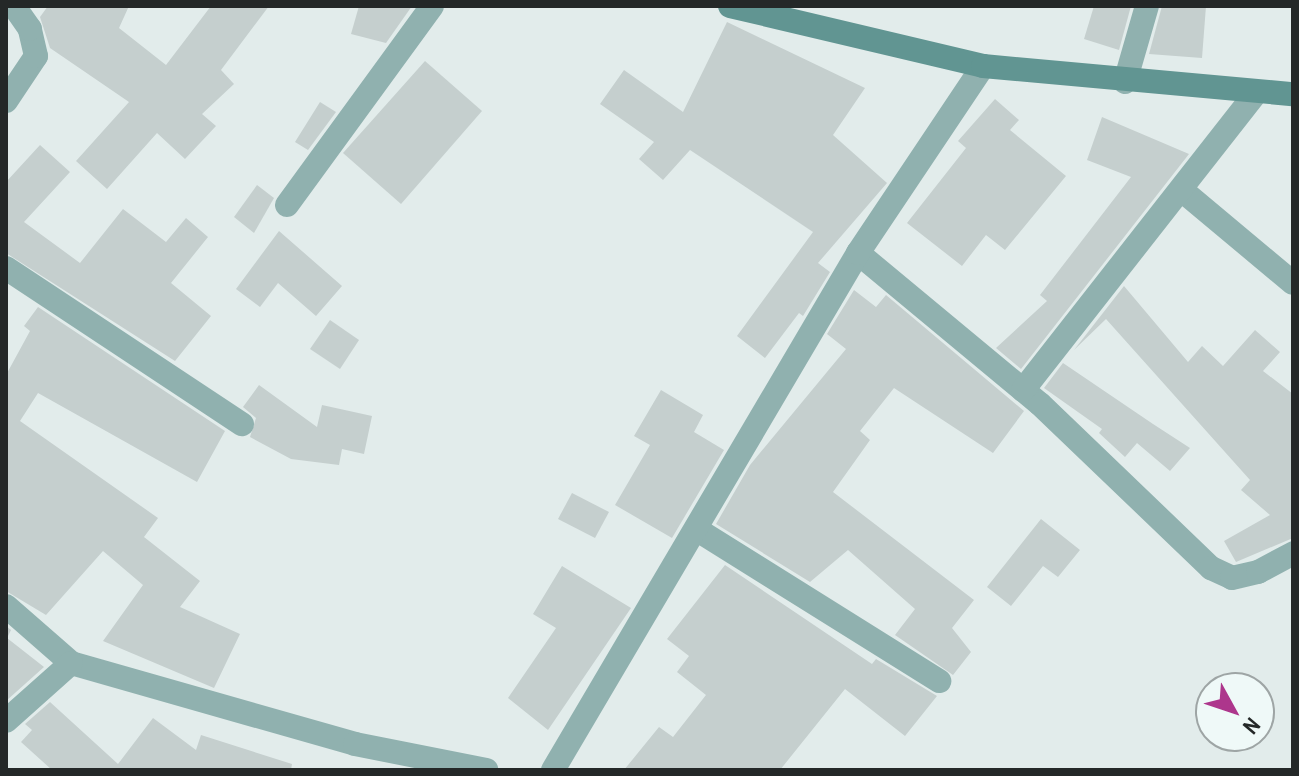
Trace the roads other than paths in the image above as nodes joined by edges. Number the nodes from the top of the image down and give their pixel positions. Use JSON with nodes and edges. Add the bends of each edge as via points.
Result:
{"nodes":[{"id":1,"x":14,"y":6,"type":"edge"},
{"id":2,"x":432,"y":6,"type":"edge"},
{"id":3,"x":730,"y":6,"type":"edge"},
{"id":4,"x":1147,"y":6,"type":"edge"},
{"id":5,"x":983,"y":66,"type":"junction"},
{"id":6,"x":1125,"y":82,"type":"junction"},
{"id":7,"x":1255,"y":94,"type":"junction"},
{"id":8,"x":1293,"y":94,"type":"edge"},
{"id":9,"x":6,"y":101,"type":"edge"},
{"id":10,"x":1184,"y":192,"type":"junction"},
{"id":11,"x":287,"y":205,"type":"dead end"},
{"id":12,"x":858,"y":253,"type":"junction"},
{"id":13,"x":6,"y":268,"type":"edge"},
{"id":14,"x":1293,"y":283,"type":"edge"},
{"id":15,"x":1023,"y":390,"type":"junction"},
{"id":16,"x":242,"y":424,"type":"dead end"},
{"id":17,"x":696,"y":529,"type":"junction"},
{"id":18,"x":1293,"y":553,"type":"edge"},
{"id":19,"x":6,"y":606,"type":"edge"},
{"id":20,"x":71,"y":663,"type":"junction"},
{"id":21,"x":939,"y":681,"type":"dead end"},
{"id":22,"x":6,"y":721,"type":"edge"},
{"id":23,"x":486,"y":770,"type":"edge"},
{"id":24,"x":553,"y":770,"type":"edge"}],
"edges":[{"from":1,"to":9,"type":"street","via":[[30,29],[36,56]]},
{"from":2,"to":11,"type":"street"},
{"from":3,"to":5,"type":"street"},
{"from":4,"to":6,"type":"street"},
{"from":5,"to":6,"type":"street"},
{"from":5,"to":12,"type":"street"},
{"from":6,"to":7,"type":"street"},
{"from":7,"to":8,"type":"street"},
{"from":7,"to":10,"type":"street"},
{"from":10,"to":14,"type":"street"},
{"from":10,"to":15,"type":"street"},
{"from":12,"to":15,"type":"street"},
{"from":12,"to":17,"type":"street"},
{"from":13,"to":16,"type":"street"},
{"from":15,"to":18,"type":"street","via":[[1211,568],[1232,578]]},
{"from":17,"to":21,"type":"street"},
{"from":17,"to":24,"type":"street"},
{"from":19,"to":20,"type":"street"},
{"from":20,"to":22,"type":"street"},
{"from":20,"to":23,"type":"street","via":[[355,744]]}]}
